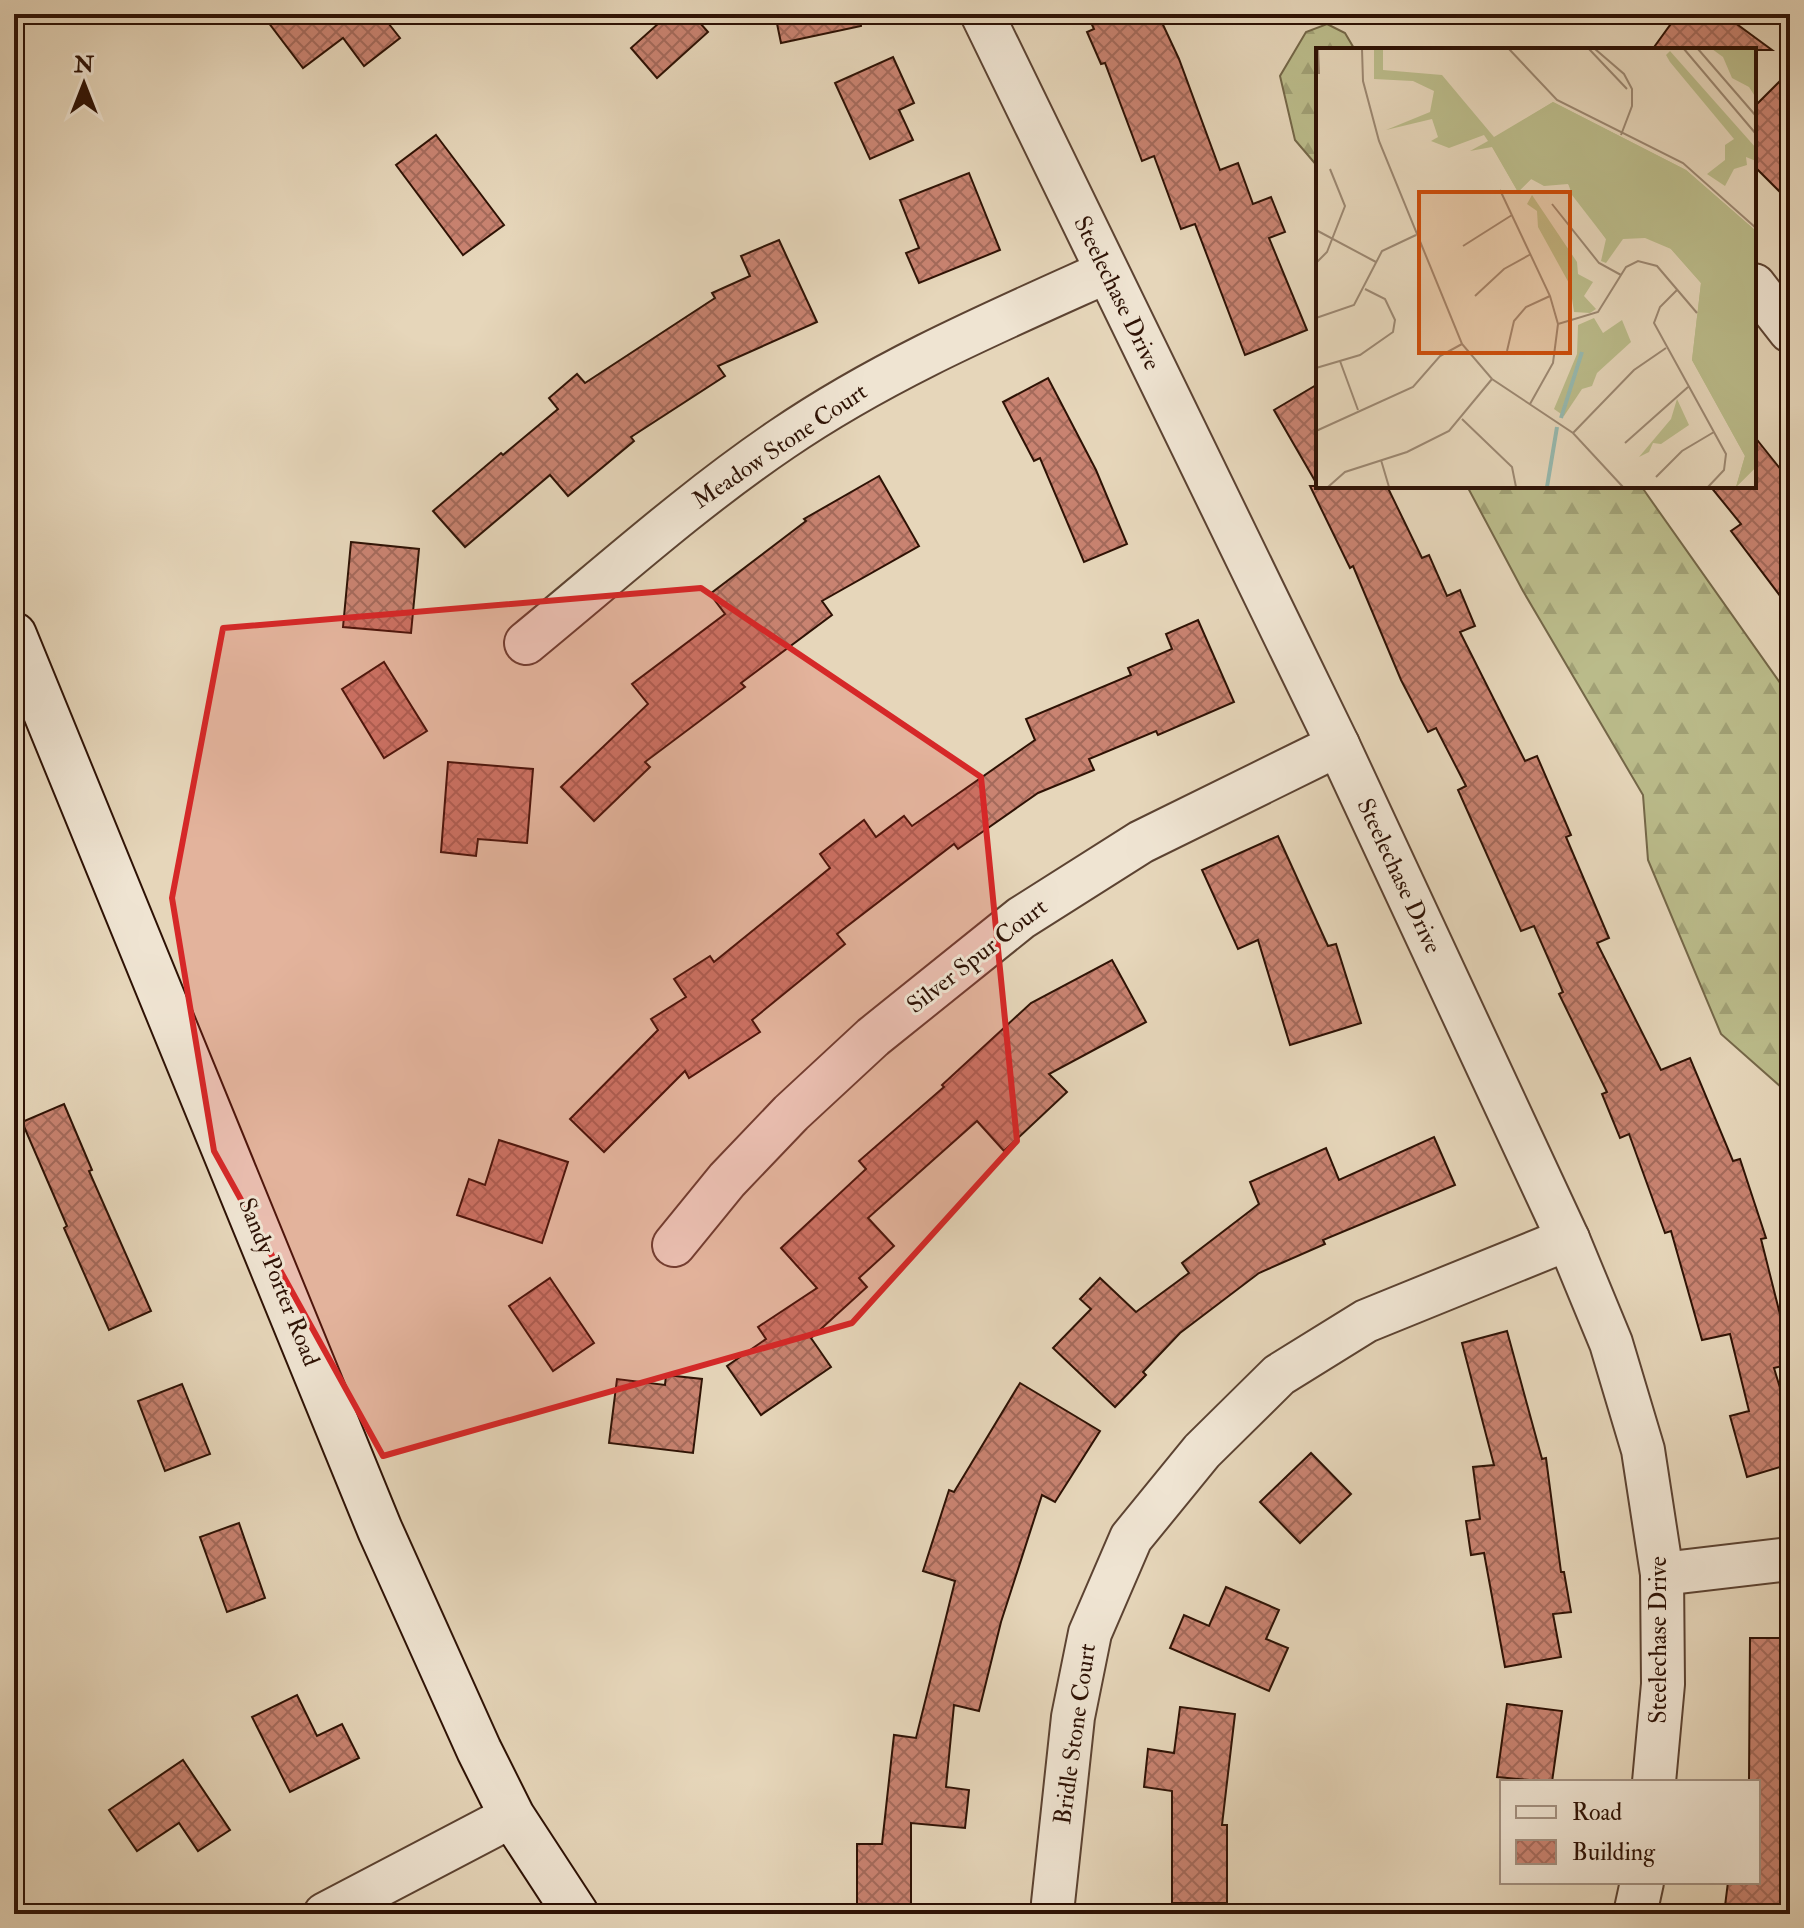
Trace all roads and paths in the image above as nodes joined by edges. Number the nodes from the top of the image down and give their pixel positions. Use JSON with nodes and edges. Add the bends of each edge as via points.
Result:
{"nodes":[{"id":1,"x":982,"y":14,"type":"edge"},
{"id":2,"x":1106,"y":272,"type":"junction"},
{"id":3,"x":1756,"y":288,"type":"edge"},
{"id":4,"x":1790,"y":331,"type":"edge"},
{"id":5,"x":14,"y":635,"type":"edge"},
{"id":6,"x":526,"y":643,"type":"dead end"},
{"id":7,"x":1338,"y":745,"type":"junction"},
{"id":8,"x":1568,"y":1239,"type":"junction"},
{"id":9,"x":674,"y":1245,"type":"dead end"},
{"id":10,"x":1790,"y":1559,"type":"edge"},
{"id":11,"x":1662,"y":1574,"type":"junction"},
{"id":12,"x":1654,"y":1780,"type":"edge"},
{"id":13,"x":512,"y":1816,"type":"junction"},
{"id":14,"x":1642,"y":1884,"type":"edge"},
{"id":15,"x":1053,"y":1903,"type":"dead end"},
{"id":16,"x":325,"y":1914,"type":"edge"},
{"id":17,"x":576,"y":1914,"type":"edge"},
{"id":18,"x":1635,"y":1914,"type":"edge"}],
"edges":[{"from":1,"to":2,"type":"street","name":"Steelechase Drive"},
{"from":2,"to":6,"type":"street","name":"Meadow Stone Court","via":[[869,385],[782,439],[690,507]]},
{"from":2,"to":7,"type":"street","name":"Steelechase Drive"},
{"from":3,"to":4,"type":"street"},
{"from":5,"to":13,"type":"street","name":"Sandy Porter Road","via":[[380,1530]]},
{"from":7,"to":8,"type":"street","name":"Steelechase Drive"},
{"from":7,"to":9,"type":"street","name":"Silver Spur Court","via":[[1141,842],[1021,918],[873,1037],[791,1113]]},
{"from":8,"to":11,"type":"street","name":"Steelechase Drive","via":[[1611,1343],[1643,1450]]},
{"from":8,"to":15,"type":"street","name":"Bridle Stone Court","via":[[1366,1321],[1279,1375],[1202,1451],[1131,1538],[1090,1633],[1073,1717]]},
{"from":10,"to":11,"type":"street"},
{"from":11,"to":12,"type":"street","name":"Steelechase Drive","via":[[1663,1684]]},
{"from":13,"to":16,"type":"street"},
{"from":13,"to":17,"type":"street","name":"Sandy Porter Road"},
{"from":14,"to":18,"type":"street"}]}
